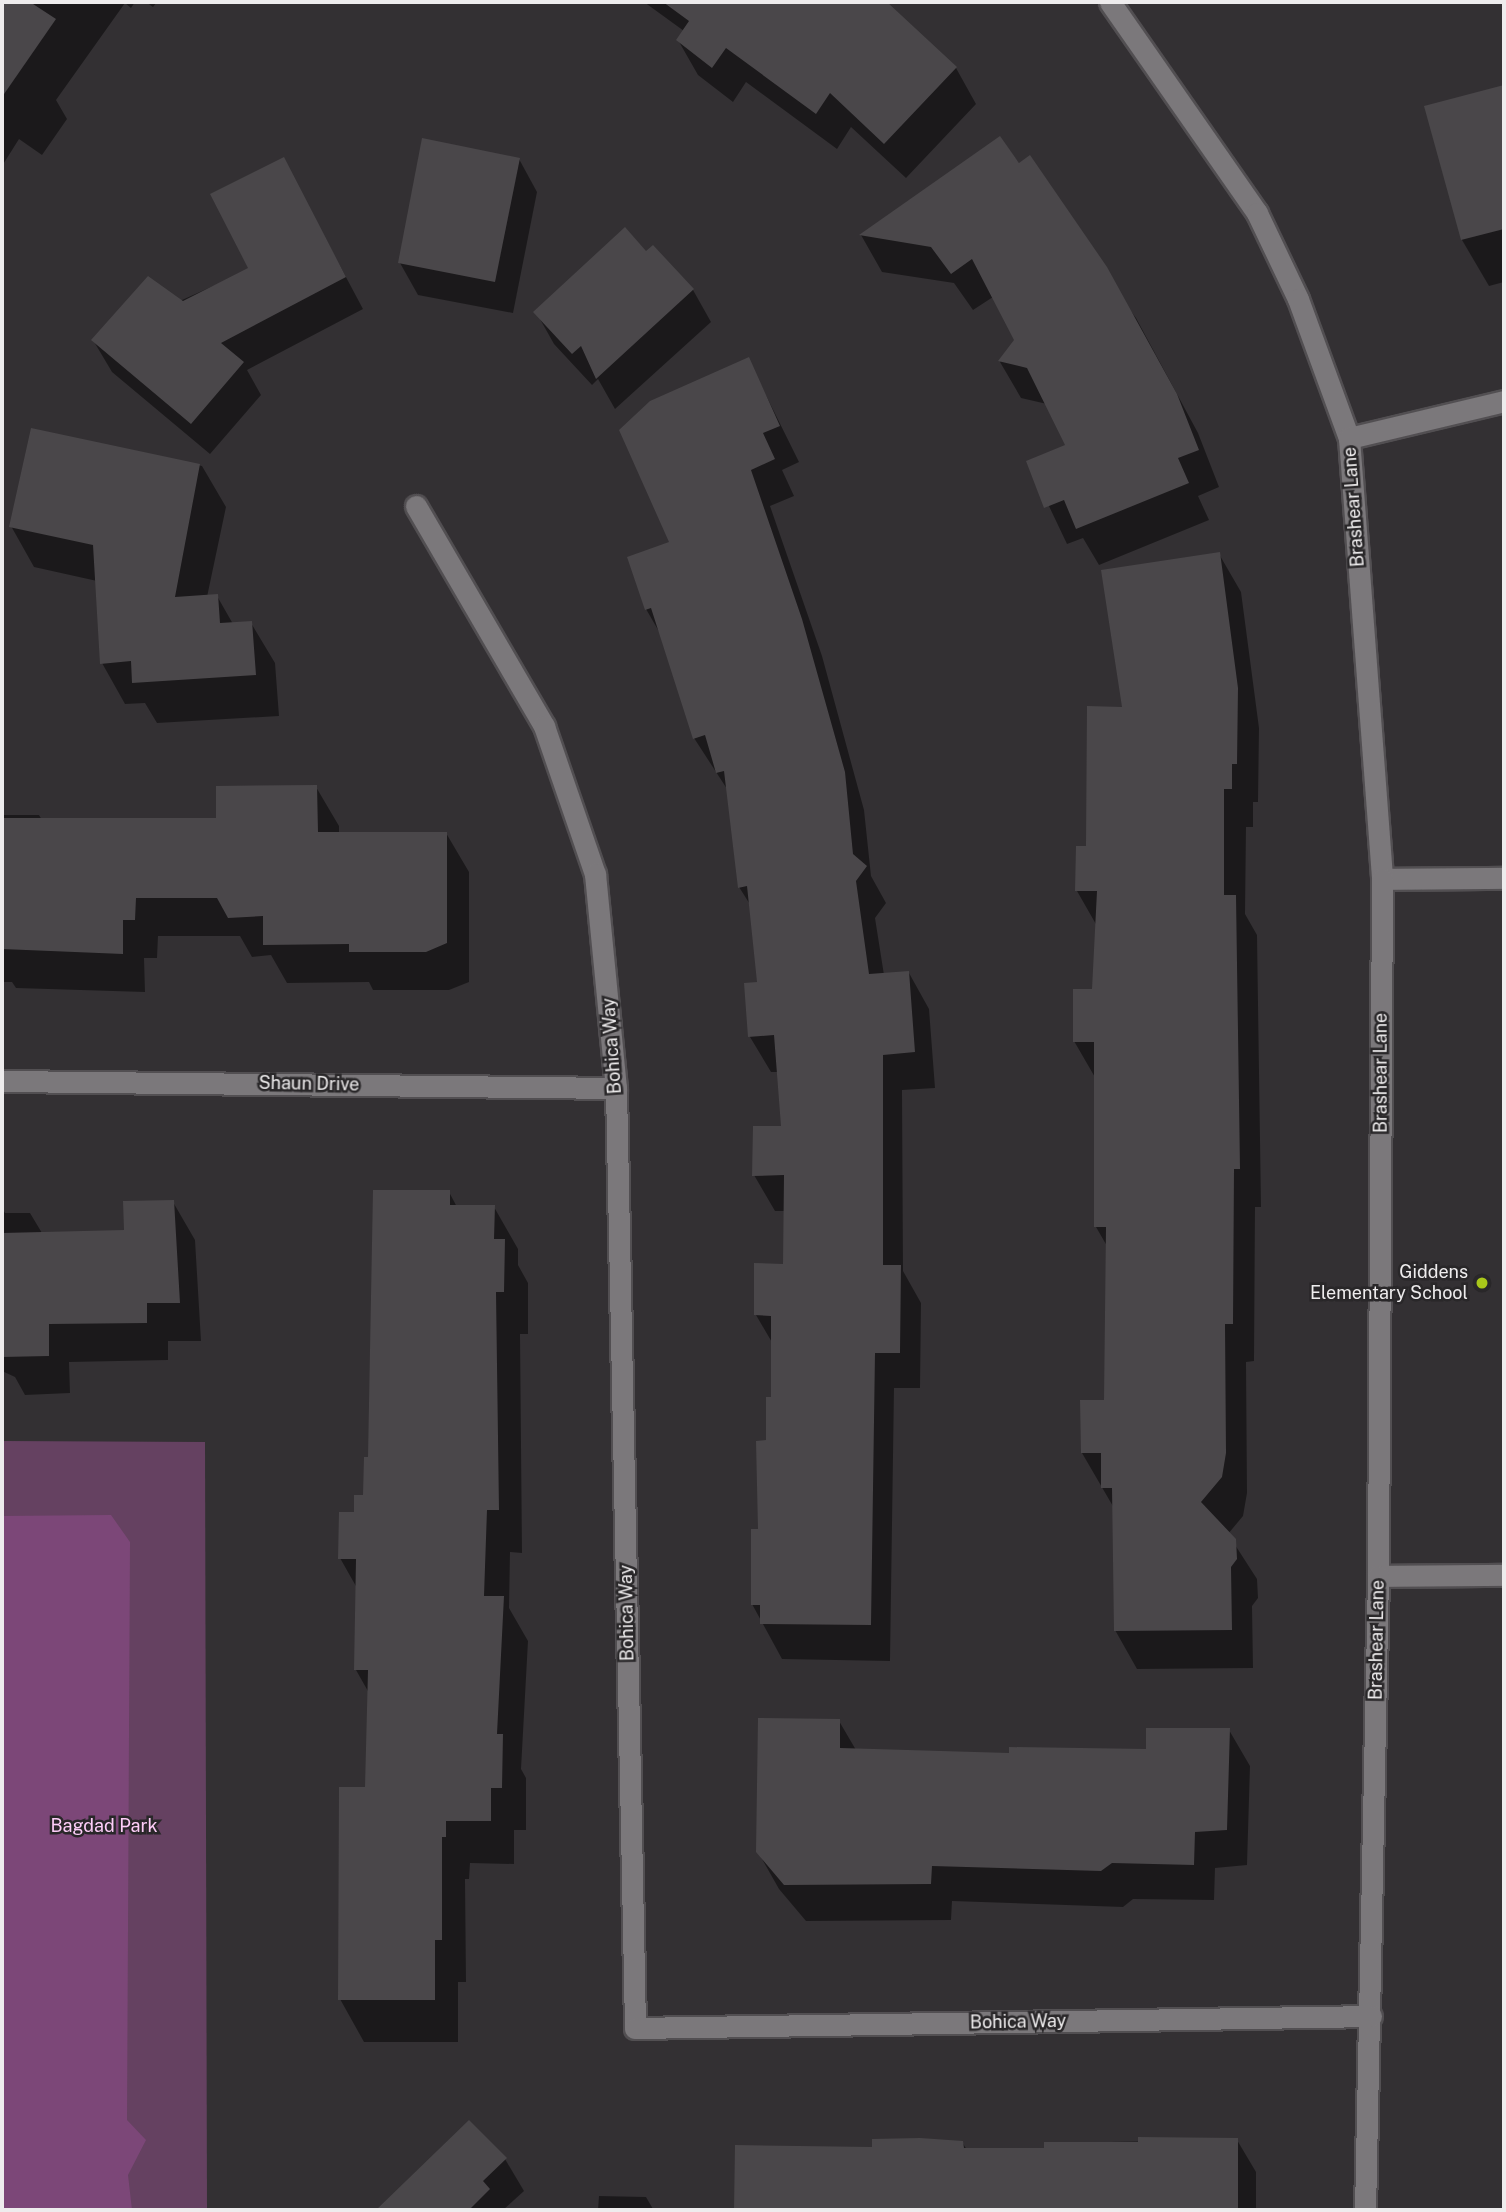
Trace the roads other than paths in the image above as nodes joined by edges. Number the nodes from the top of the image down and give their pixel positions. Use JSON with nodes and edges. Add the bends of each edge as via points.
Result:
{"nodes":[{"id":1,"x":1110,"y":2,"type":"edge"},
{"id":2,"x":1504,"y":401,"type":"edge"},
{"id":3,"x":1349,"y":438,"type":"junction"},
{"id":4,"x":416,"y":506,"type":"dead end"},
{"id":5,"x":1504,"y":878,"type":"edge"},
{"id":6,"x":1382,"y":879,"type":"junction"},
{"id":7,"x":2,"y":1081,"type":"edge"},
{"id":8,"x":616,"y":1088,"type":"junction"},
{"id":9,"x":1504,"y":1575,"type":"edge"},
{"id":10,"x":1378,"y":1576,"type":"junction"},
{"id":11,"x":1371,"y":2016,"type":"junction"},
{"id":12,"x":1365,"y":2210,"type":"edge"}],
"edges":[{"from":1,"to":3,"type":"street","name":"Brashear Lane","via":[[1257,213],[1298,299]]},
{"from":2,"to":3,"type":"street"},
{"from":3,"to":6,"type":"street","name":"Brashear Lane"},
{"from":4,"to":8,"type":"street","name":"Bohica Way","via":[[544,726],[594,874]]},
{"from":5,"to":6,"type":"street"},
{"from":6,"to":10,"type":"street","name":"Brashear Lane"},
{"from":7,"to":8,"type":"street","name":"Shaun Drive"},
{"from":8,"to":11,"type":"street","name":"Bohica Way","via":[[635,2028]]},
{"from":9,"to":10,"type":"street"},
{"from":10,"to":11,"type":"street","name":"Brashear Lane"},
{"from":11,"to":12,"type":"street","name":"Brashear Lane"}]}
